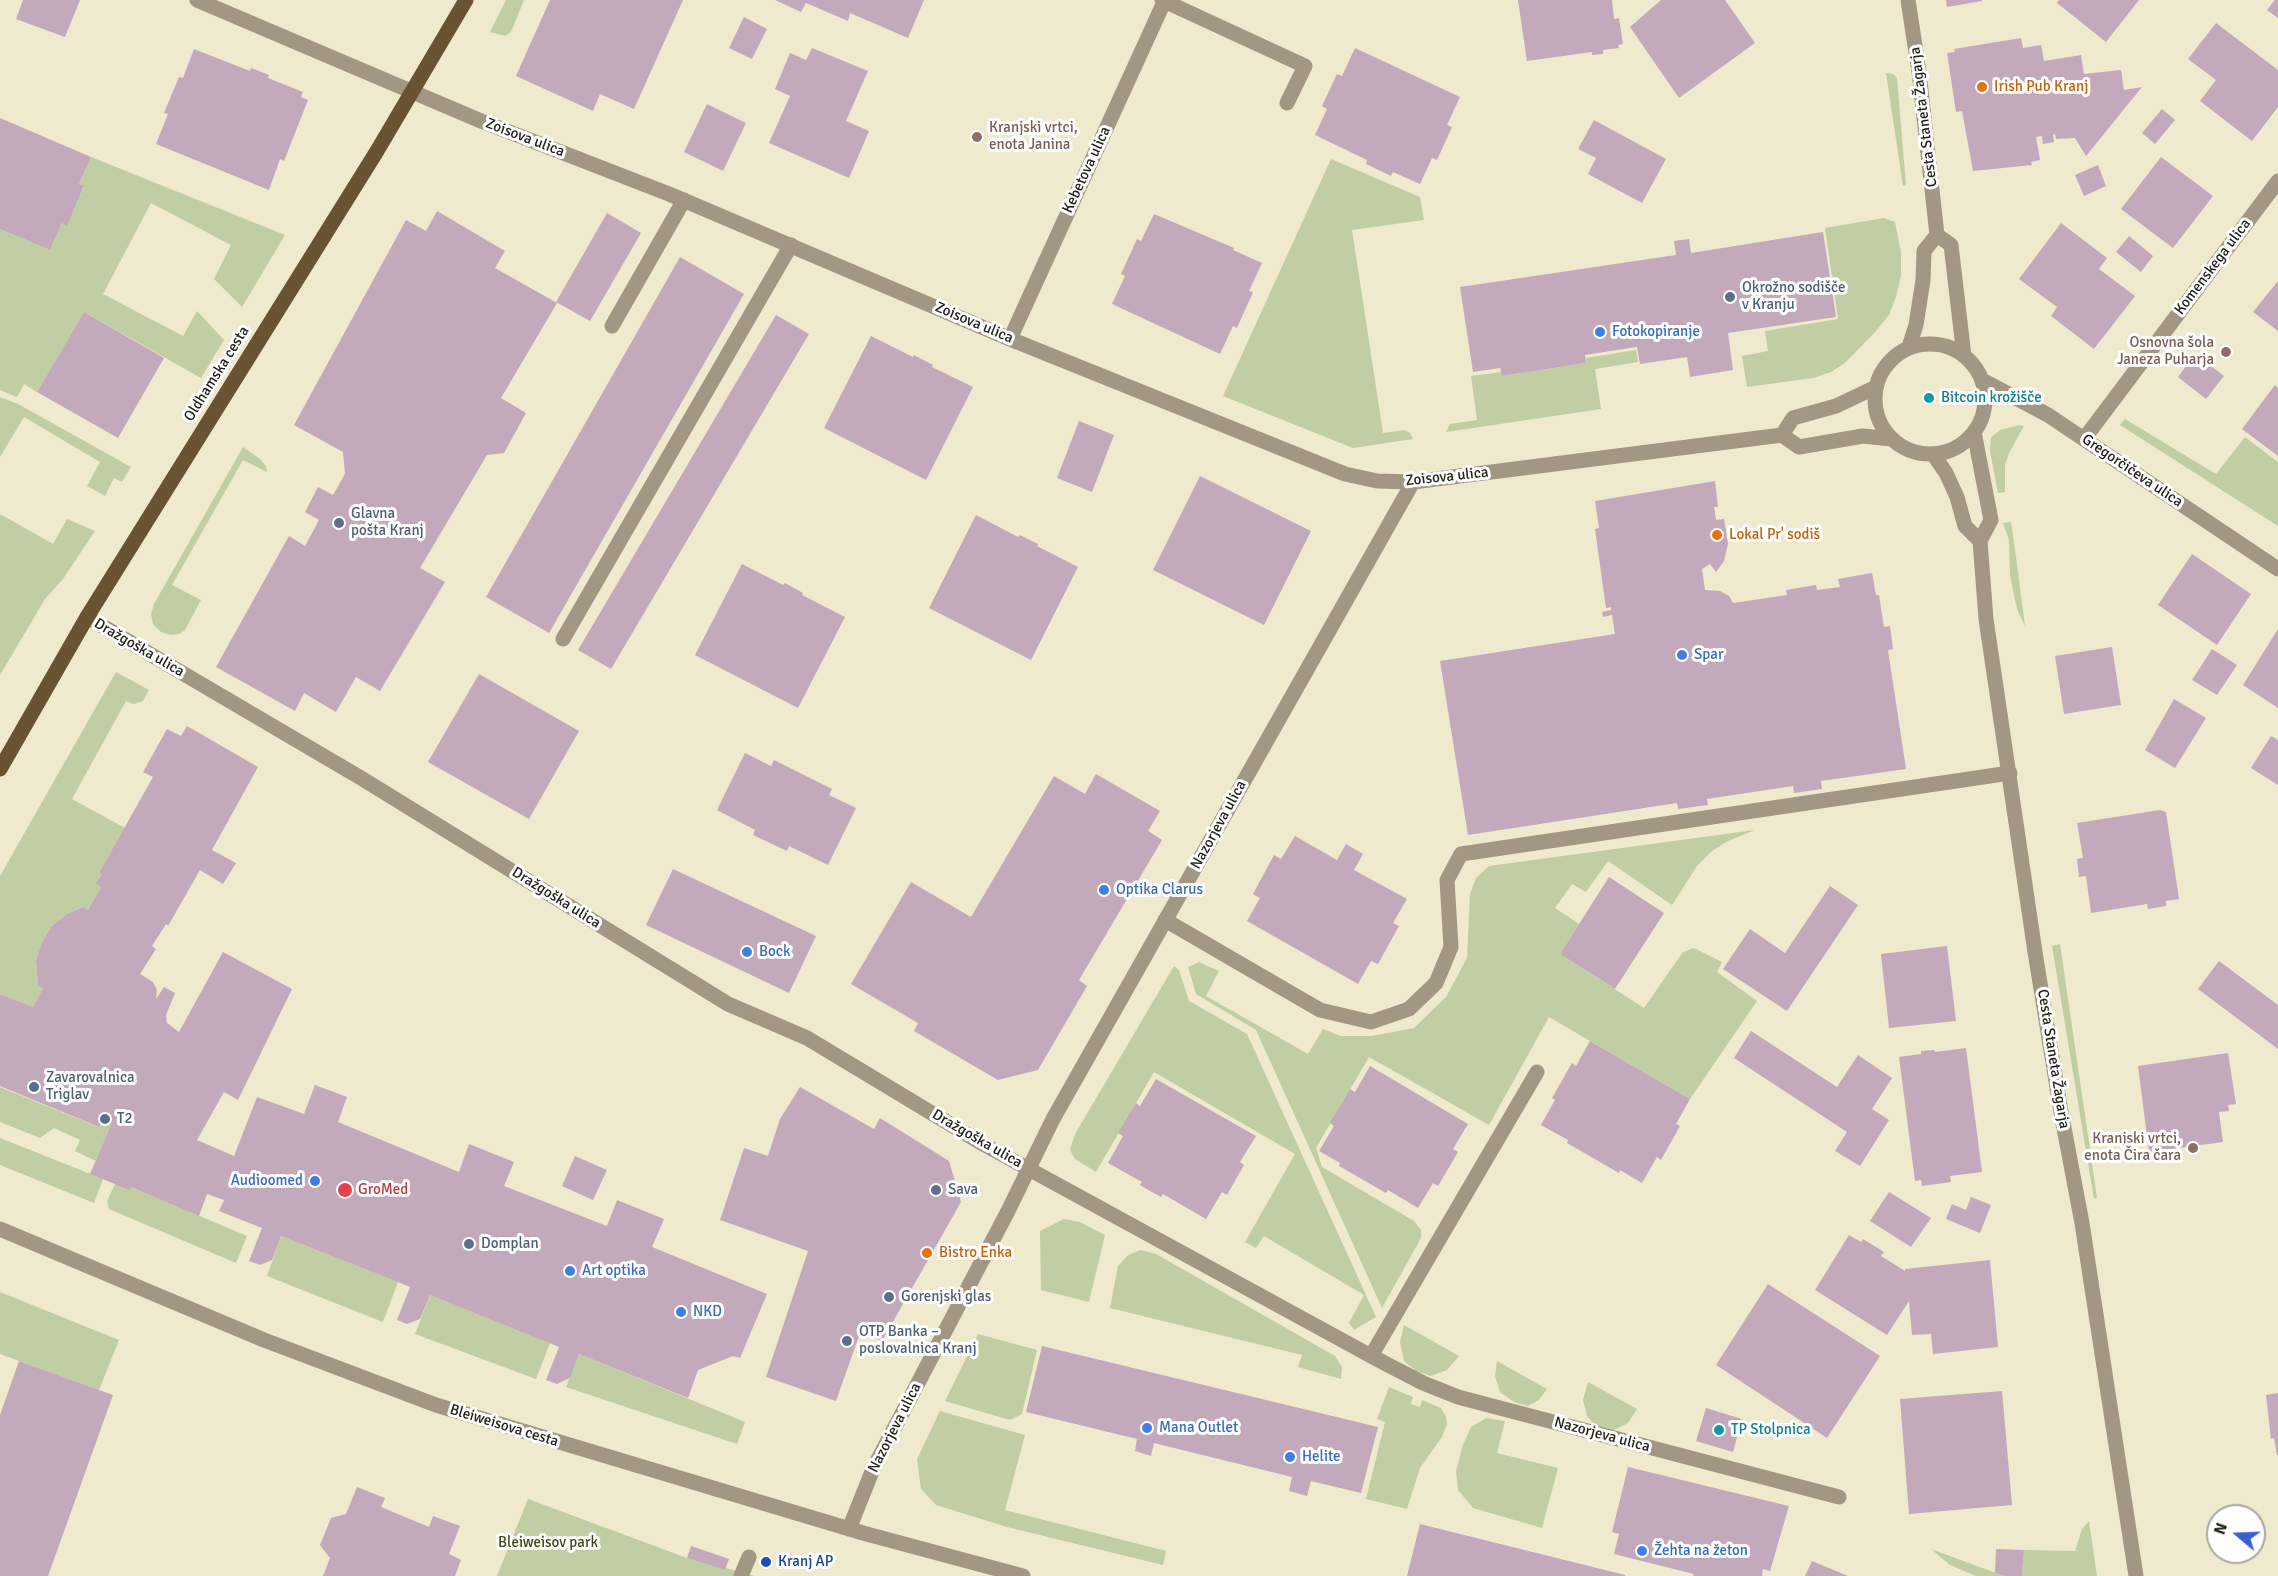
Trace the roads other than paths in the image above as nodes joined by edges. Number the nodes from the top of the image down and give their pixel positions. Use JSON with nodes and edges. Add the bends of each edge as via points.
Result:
{"nodes":[{"id":1,"x":197,"y":0,"type":"edge"},
{"id":2,"x":466,"y":0,"type":"edge"},
{"id":3,"x":1164,"y":0,"type":"edge"},
{"id":4,"x":1908,"y":0,"type":"edge"},
{"id":5,"x":413,"y":91,"type":"junction"},
{"id":6,"x":1287,"y":103,"type":"dead end"},
{"id":7,"x":2278,"y":181,"type":"edge"},
{"id":8,"x":684,"y":200,"type":"junction"},
{"id":9,"x":1937,"y":235,"type":"junction"},
{"id":10,"x":791,"y":245,"type":"junction"},
{"id":11,"x":612,"y":326,"type":"dead end"},
{"id":12,"x":1010,"y":339,"type":"junction"},
{"id":13,"x":1909,"y":347,"type":"junction"},
{"id":14,"x":1964,"y":356,"type":"junction"},
{"id":15,"x":1982,"y":380,"type":"junction"},
{"id":16,"x":1876,"y":387,"type":"junction"},
{"id":17,"x":1974,"y":432,"type":"junction"},
{"id":18,"x":1782,"y":435,"type":"junction"},
{"id":19,"x":1891,"y":439,"type":"junction"},
{"id":20,"x":2084,"y":439,"type":"junction"},
{"id":21,"x":1932,"y":453,"type":"junction"},
{"id":22,"x":1413,"y":482,"type":"junction"},
{"id":23,"x":1980,"y":540,"type":"junction"},
{"id":24,"x":2278,"y":569,"type":"edge"},
{"id":25,"x":87,"y":617,"type":"junction"},
{"id":26,"x":563,"y":639,"type":"dead end"},
{"id":27,"x":0,"y":769,"type":"edge"},
{"id":28,"x":2010,"y":773,"type":"junction"},
{"id":29,"x":1165,"y":920,"type":"junction"},
{"id":30,"x":1538,"y":1072,"type":"dead end"},
{"id":31,"x":1029,"y":1169,"type":"junction"},
{"id":32,"x":0,"y":1229,"type":"edge"},
{"id":33,"x":1371,"y":1356,"type":"junction"},
{"id":34,"x":1839,"y":1497,"type":"dead end"},
{"id":35,"x":849,"y":1529,"type":"junction"},
{"id":36,"x":749,"y":1557,"type":"dead end"},
{"id":37,"x":741,"y":1576,"type":"edge"},
{"id":38,"x":1023,"y":1576,"type":"edge"},
{"id":39,"x":2136,"y":1576,"type":"edge"}],
"edges":[{"from":1,"to":5,"type":"street","name":"Zoisova ulica"},
{"from":2,"to":5,"type":"main road","name":"Oldhamska cesta"},
{"from":3,"to":6,"type":"street","name":"Kebetova ulica","via":[[1305,66]]},
{"from":3,"to":12,"type":"street","name":"Kebetova ulica"},
{"from":4,"to":9,"type":"street","name":"Cesta Staneta Žagarja"},
{"from":5,"to":8,"type":"street","name":"Zoisova ulica"},
{"from":5,"to":25,"type":"main road","name":"Oldhamska cesta"},
{"from":7,"to":20,"type":"street","name":"Komenskega ulica"},
{"from":8,"to":10,"type":"street","name":"Zoisova ulica"},
{"from":8,"to":11,"type":"street"},
{"from":9,"to":13,"type":"street","via":[[1924,251],[1918,314]]},
{"from":9,"to":14,"type":"street","name":"Cesta Staneta Žagarja","via":[[1951,245]]},
{"from":10,"to":12,"type":"street","name":"Zoisova ulica"},
{"from":10,"to":26,"type":"street"},
{"from":12,"to":22,"type":"street","name":"Zoisova ulica","via":[[1330,469],[1377,481]]},
{"from":13,"to":14,"type":"street","via":[[1927,343],[1946,345]]},
{"from":13,"to":16,"type":"street","via":[[1893,357]]},
{"from":14,"to":15,"type":"street"},
{"from":15,"to":17,"type":"street","via":[[1984,412]]},
{"from":15,"to":20,"type":"street","name":"Gregorčičeva ulica"},
{"from":16,"to":18,"type":"street","via":[[1836,406],[1794,418]]},
{"from":16,"to":19,"type":"street","via":[[1875,407]]},
{"from":17,"to":21,"type":"street","via":[[1957,447]]},
{"from":17,"to":23,"type":"street","name":"Cesta Staneta Žagarja","via":[[1991,520]]},
{"from":18,"to":19,"type":"street","name":"Zoisova ulica","via":[[1798,447],[1863,436]]},
{"from":18,"to":22,"type":"street","name":"Zoisova ulica"},
{"from":19,"to":21,"type":"street","via":[[1906,449]]},
{"from":20,"to":24,"type":"street","name":"Gregorčičeva ulica"},
{"from":21,"to":23,"type":"street","via":[[1957,497],[1965,526]]},
{"from":22,"to":29,"type":"street","name":"Nazorjeva ulica"},
{"from":23,"to":28,"type":"street","name":"Cesta Staneta Žagarja","via":[[1986,619]]},
{"from":25,"to":27,"type":"main road","name":"Oldhamska cesta"},
{"from":25,"to":31,"type":"street","name":"Dražgoška ulica","via":[[361,778],[728,1004],[807,1038]]},
{"from":28,"to":29,"type":"street","via":[[1461,854],[1447,880],[1450,947],[1436,983],[1409,1009],[1371,1022],[1320,1010]]},
{"from":28,"to":39,"type":"street","name":"Cesta Staneta Žagarja","via":[[2035,952],[2082,1223]]},
{"from":29,"to":31,"type":"street","name":"Nazorjeva ulica"},
{"from":30,"to":33,"type":"street"},
{"from":31,"to":33,"type":"street","name":"Nazorjeva ulica"},
{"from":31,"to":35,"type":"street","name":"Nazorjeva ulica","via":[[873,1469]]},
{"from":32,"to":35,"type":"street","name":"Bleiweisova cesta","via":[[264,1340],[436,1405]]},
{"from":33,"to":34,"type":"street","name":"Nazorjeva ulica","via":[[1458,1397]]},
{"from":35,"to":38,"type":"street","name":"Bleiweisova cesta"},
{"from":36,"to":37,"type":"street"}]}
